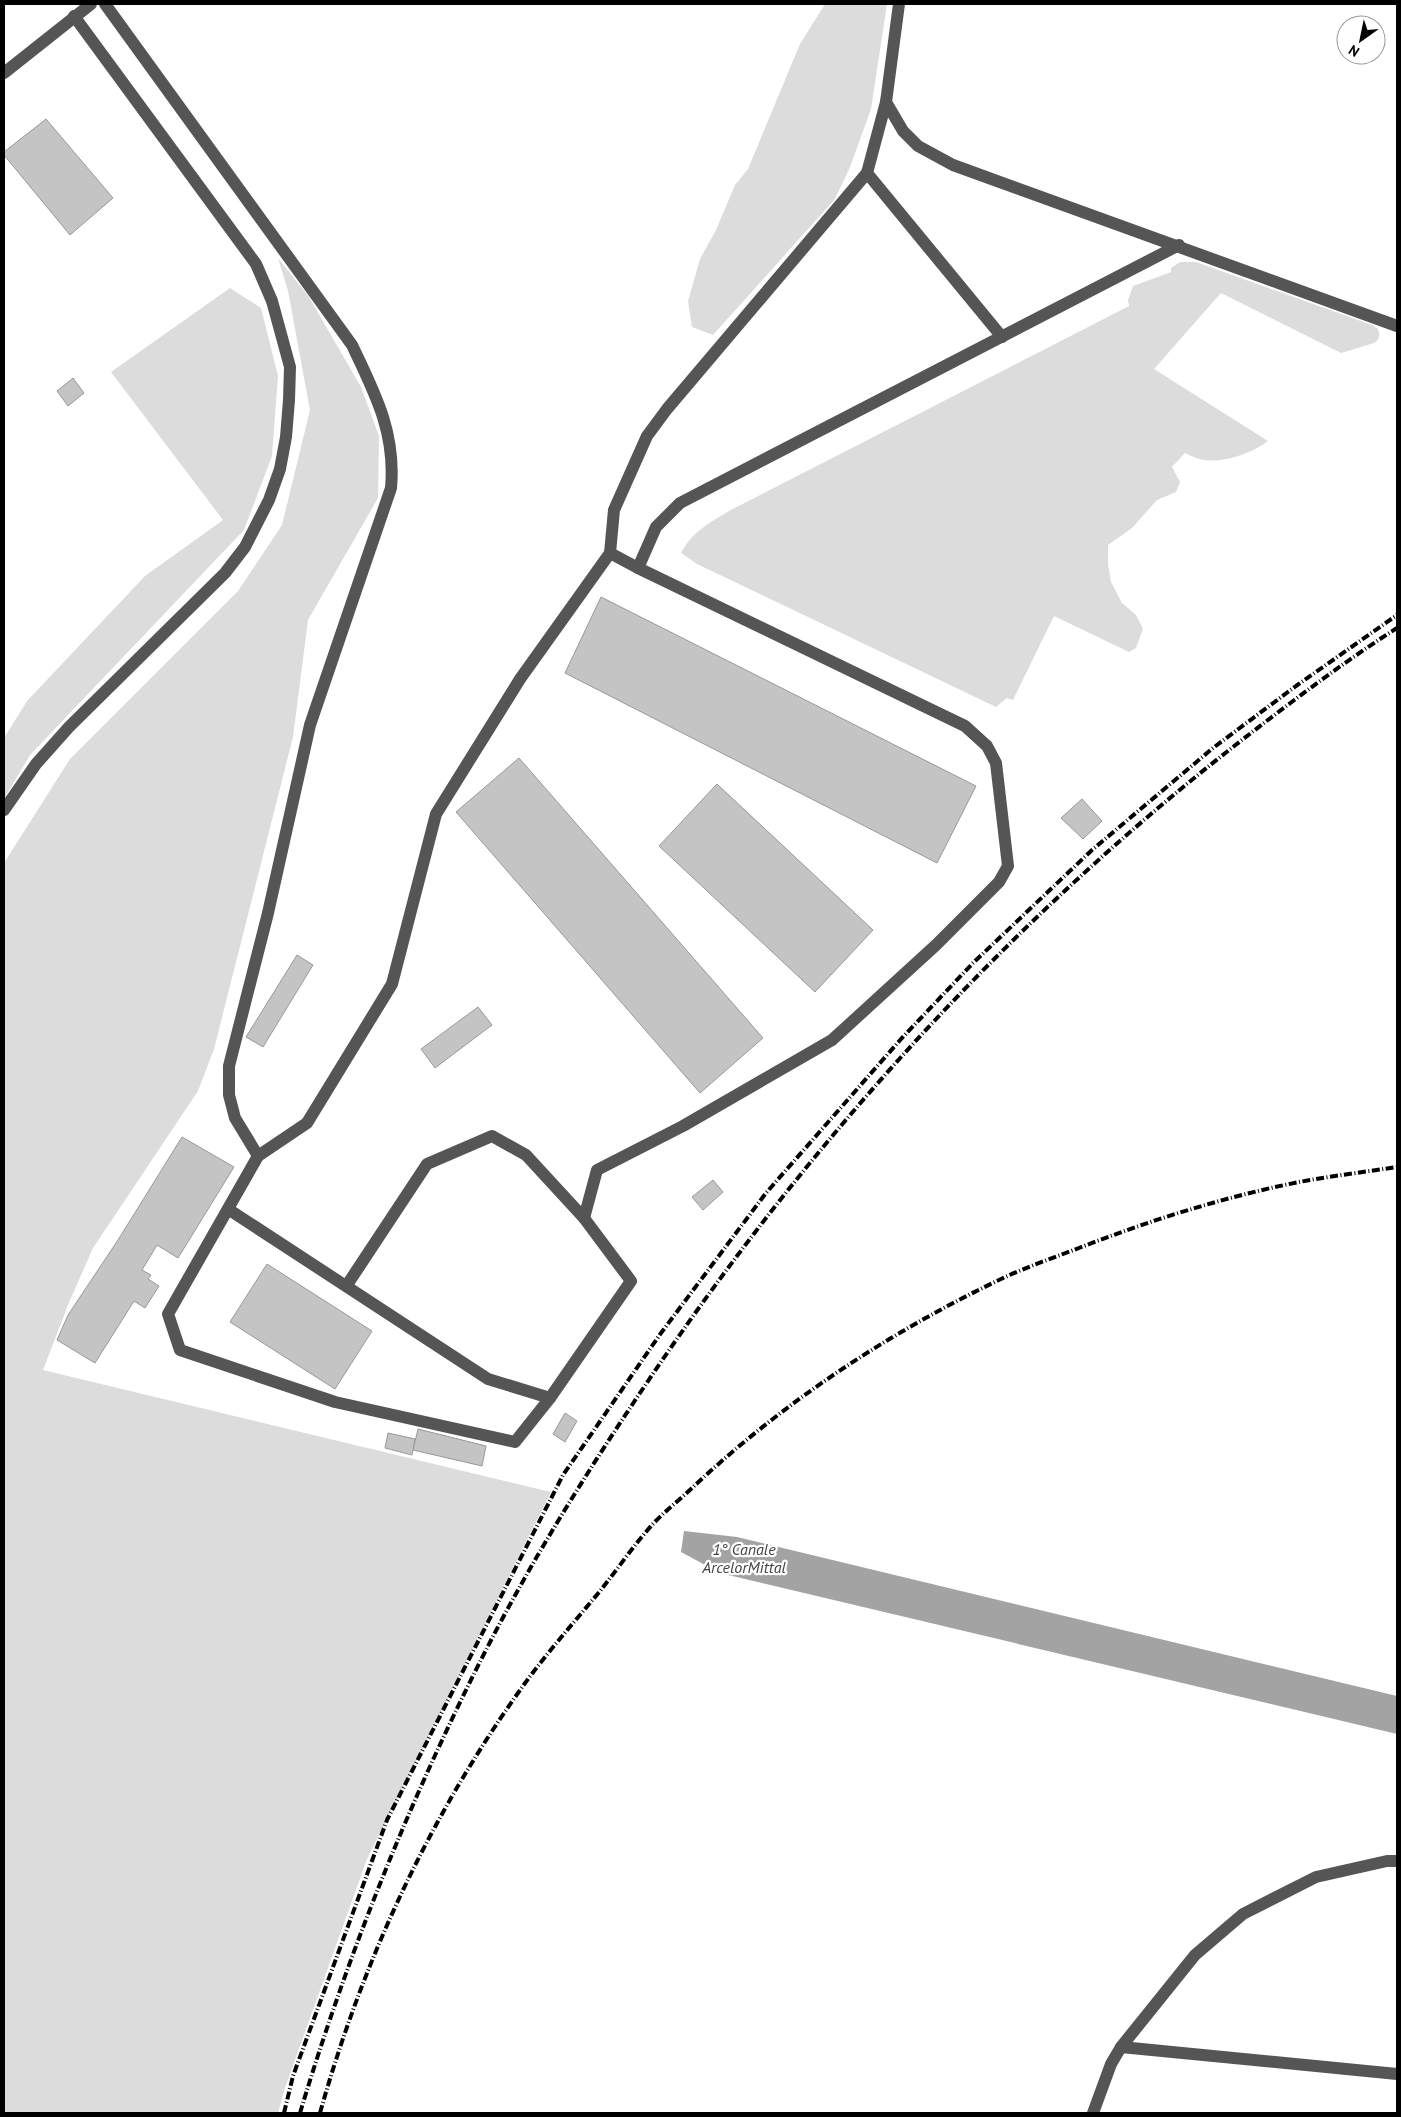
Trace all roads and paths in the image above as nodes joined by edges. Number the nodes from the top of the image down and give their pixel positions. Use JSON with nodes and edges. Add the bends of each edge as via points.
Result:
{"nodes":[{"id":1,"x":91,"y":4,"type":"edge"},
{"id":2,"x":105,"y":4,"type":"edge"},
{"id":3,"x":899,"y":4,"type":"edge"},
{"id":4,"x":74,"y":16,"type":"junction"},
{"id":5,"x":4,"y":73,"type":"edge"},
{"id":6,"x":886,"y":102,"type":"junction"},
{"id":7,"x":867,"y":173,"type":"junction"},
{"id":8,"x":1179,"y":245,"type":"junction"},
{"id":9,"x":1397,"y":326,"type":"edge"},
{"id":10,"x":1002,"y":337,"type":"junction"},
{"id":11,"x":610,"y":553,"type":"junction"},
{"id":12,"x":638,"y":568,"type":"junction"},
{"id":13,"x":4,"y":810,"type":"edge"},
{"id":14,"x":258,"y":1156,"type":"junction"},
{"id":15,"x":228,"y":1209,"type":"junction"},
{"id":16,"x":584,"y":1218,"type":"junction"},
{"id":17,"x":347,"y":1285,"type":"junction"},
{"id":18,"x":550,"y":1398,"type":"junction"},
{"id":19,"x":1397,"y":1861,"type":"edge"},
{"id":20,"x":1121,"y":2048,"type":"junction"},
{"id":21,"x":1397,"y":2074,"type":"edge"},
{"id":22,"x":1093,"y":2113,"type":"edge"}],
"edges":[{"from":1,"to":4,"type":"street"},
{"from":2,"to":14,"type":"street","via":[[352,345],[377,397],[393,463],[391,488],[310,725],[268,913],[229,1066],[229,1095],[235,1118]]},
{"from":3,"to":6,"type":"street"},
{"from":4,"to":5,"type":"street"},
{"from":4,"to":13,"type":"street","via":[[256,264],[281,328],[290,367],[290,400],[280,469],[269,500],[245,547],[197,602],[69,727],[36,764]]},
{"from":6,"to":7,"type":"street"},
{"from":6,"to":8,"type":"street","via":[[903,131],[918,146],[953,165]]},
{"from":7,"to":10,"type":"street"},
{"from":7,"to":11,"type":"street","via":[[647,436],[614,510]]},
{"from":8,"to":9,"type":"street"},
{"from":8,"to":10,"type":"street"},
{"from":10,"to":12,"type":"street","via":[[680,503],[656,527]]},
{"from":11,"to":12,"type":"street"},
{"from":11,"to":14,"type":"street","via":[[520,679],[436,814],[392,984],[306,1123]]},
{"from":12,"to":16,"type":"street","via":[[966,726],[987,746],[996,763],[1008,866],[998,882],[936,945],[832,1040],[683,1126],[597,1170]]},
{"from":14,"to":15,"type":"street"},
{"from":15,"to":17,"type":"street"},
{"from":15,"to":18,"type":"street","via":[[168,1314],[180,1350],[335,1402],[515,1442]]},
{"from":16,"to":17,"type":"street","via":[[526,1155],[492,1136],[427,1164]]},
{"from":16,"to":18,"type":"street","via":[[631,1281]]},
{"from":17,"to":18,"type":"street","via":[[488,1379]]},
{"from":19,"to":20,"type":"street","via":[[1316,1877],[1243,1914],[1195,1955]]},
{"from":20,"to":21,"type":"street"},
{"from":20,"to":22,"type":"street","via":[[1111,2064]]}]}
